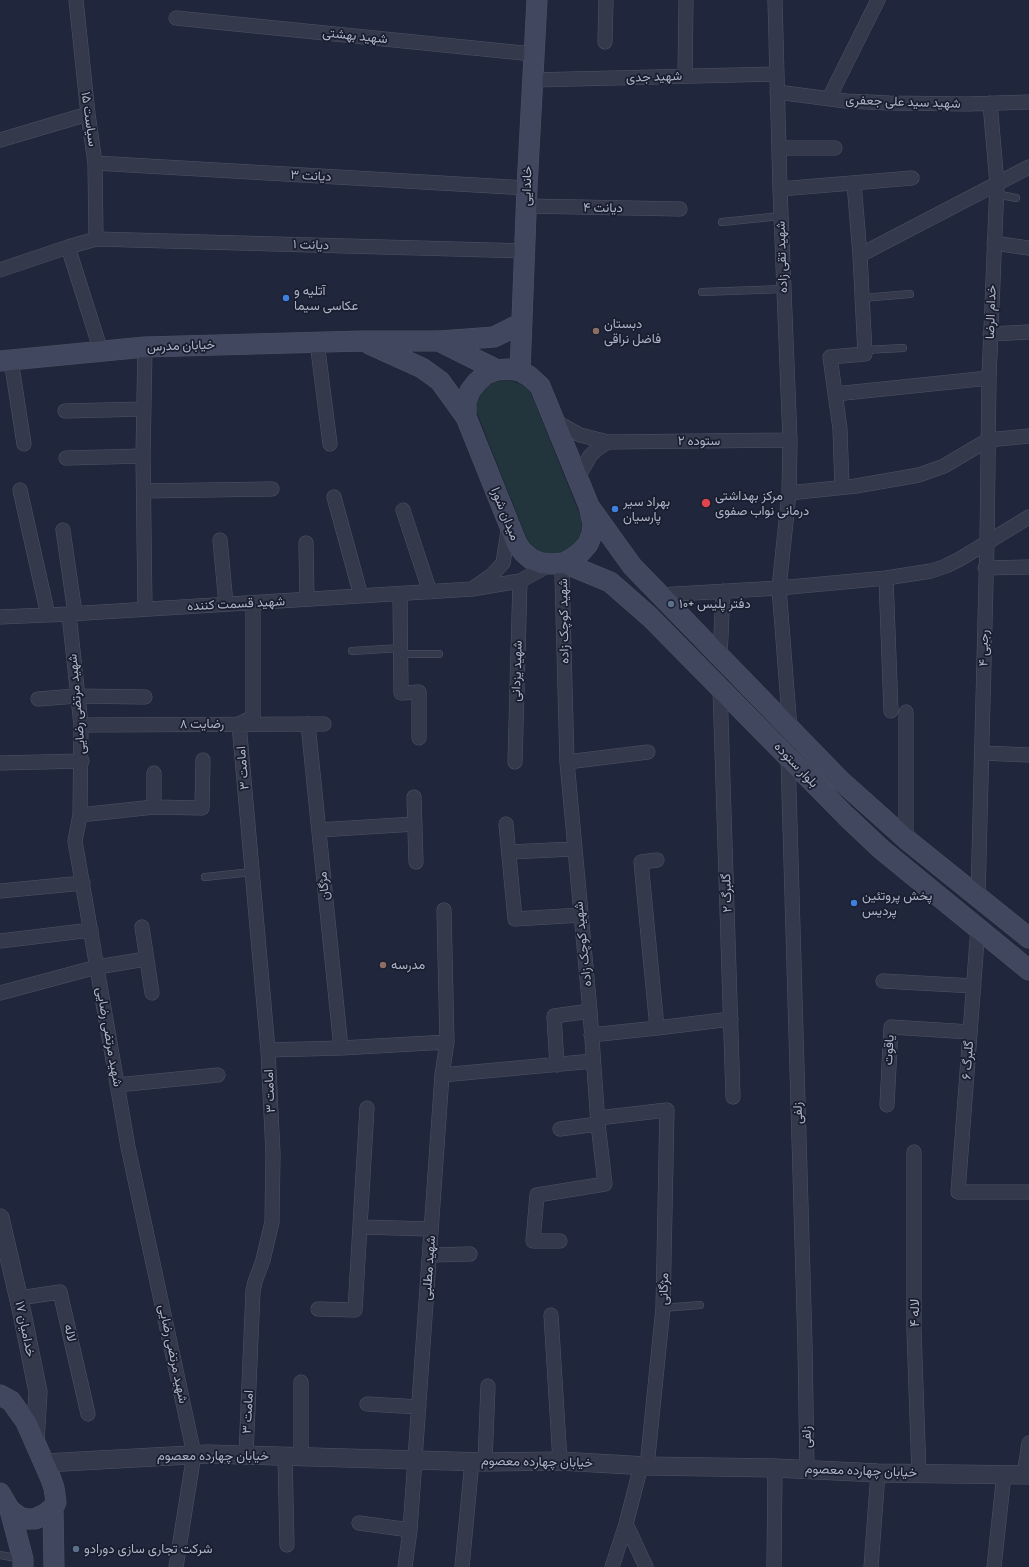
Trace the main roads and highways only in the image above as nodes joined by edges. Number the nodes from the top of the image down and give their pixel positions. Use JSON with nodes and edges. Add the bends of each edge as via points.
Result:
{"nodes":[{"id":1,"x":537,"y":0,"type":"edge"},
{"id":2,"x":522,"y":323,"type":"junction"},
{"id":3,"x":362,"y":341,"type":"junction"},
{"id":4,"x":439,"y":341,"type":"junction"},
{"id":5,"x":6,"y":360,"type":"edge"},
{"id":6,"x":497,"y":370,"type":"junction"},
{"id":7,"x":520,"y":371,"type":"junction"},
{"id":8,"x":466,"y":417,"type":"junction"},
{"id":9,"x":589,"y":506,"type":"junction"},
{"id":10,"x":557,"y":563,"type":"junction"},
{"id":11,"x":1029,"y":938,"type":"edge"},
{"id":12,"x":1029,"y":970,"type":"edge"},
{"id":13,"x":1,"y":1395,"type":"edge"},
{"id":14,"x":0,"y":1493,"type":"edge"},
{"id":15,"x":53,"y":1508,"type":"junction"},
{"id":16,"x":10,"y":1510,"type":"junction"},
{"id":17,"x":23,"y":1563,"type":"edge"},
{"id":18,"x":54,"y":1567,"type":"edge"}],
"edges":[{"from":1,"to":2,"type":"main road","name":"خاندایی"},
{"from":2,"to":4,"type":"main road","name":"خیابان مدرس","via":[[494,337]]},
{"from":2,"to":7,"type":"main road","name":"خاندایی"},
{"from":3,"to":4,"type":"main road","name":"خیابان مدرس"},
{"from":3,"to":5,"type":"main road","name":"خیابان مدرس","via":[[145,347]]},
{"from":3,"to":8,"type":"main road","via":[[422,368],[440,381]]},
{"from":4,"to":6,"type":"main road"},
{"from":6,"to":7,"type":"main road"},
{"from":6,"to":8,"type":"main road","name":"میدان شورا","via":[[486,374],[470,391],[466,402]]},
{"from":7,"to":9,"type":"main road","via":[[540,386]]},
{"from":8,"to":10,"type":"main road","name":"میدان شورا","via":[[517,544],[532,559],[541,563]]},
{"from":9,"to":10,"type":"main road","via":[[593,524],[588,544],[574,558]]},
{"from":9,"to":11,"type":"main road","name":"بلوار ستوده","via":[[632,566],[858,798]]},
{"from":10,"to":12,"type":"main road","name":"بلوار ستوده","via":[[610,582],[650,617],[881,850]]},
{"from":13,"to":15,"type":"main road","via":[[12,1401],[35,1441],[54,1488],[56,1502]]},
{"from":14,"to":16,"type":"main road"},
{"from":15,"to":16,"type":"main road","via":[[35,1519],[28,1520],[20,1518]]},
{"from":15,"to":18,"type":"main road"},
{"from":16,"to":17,"type":"main road"}]}
